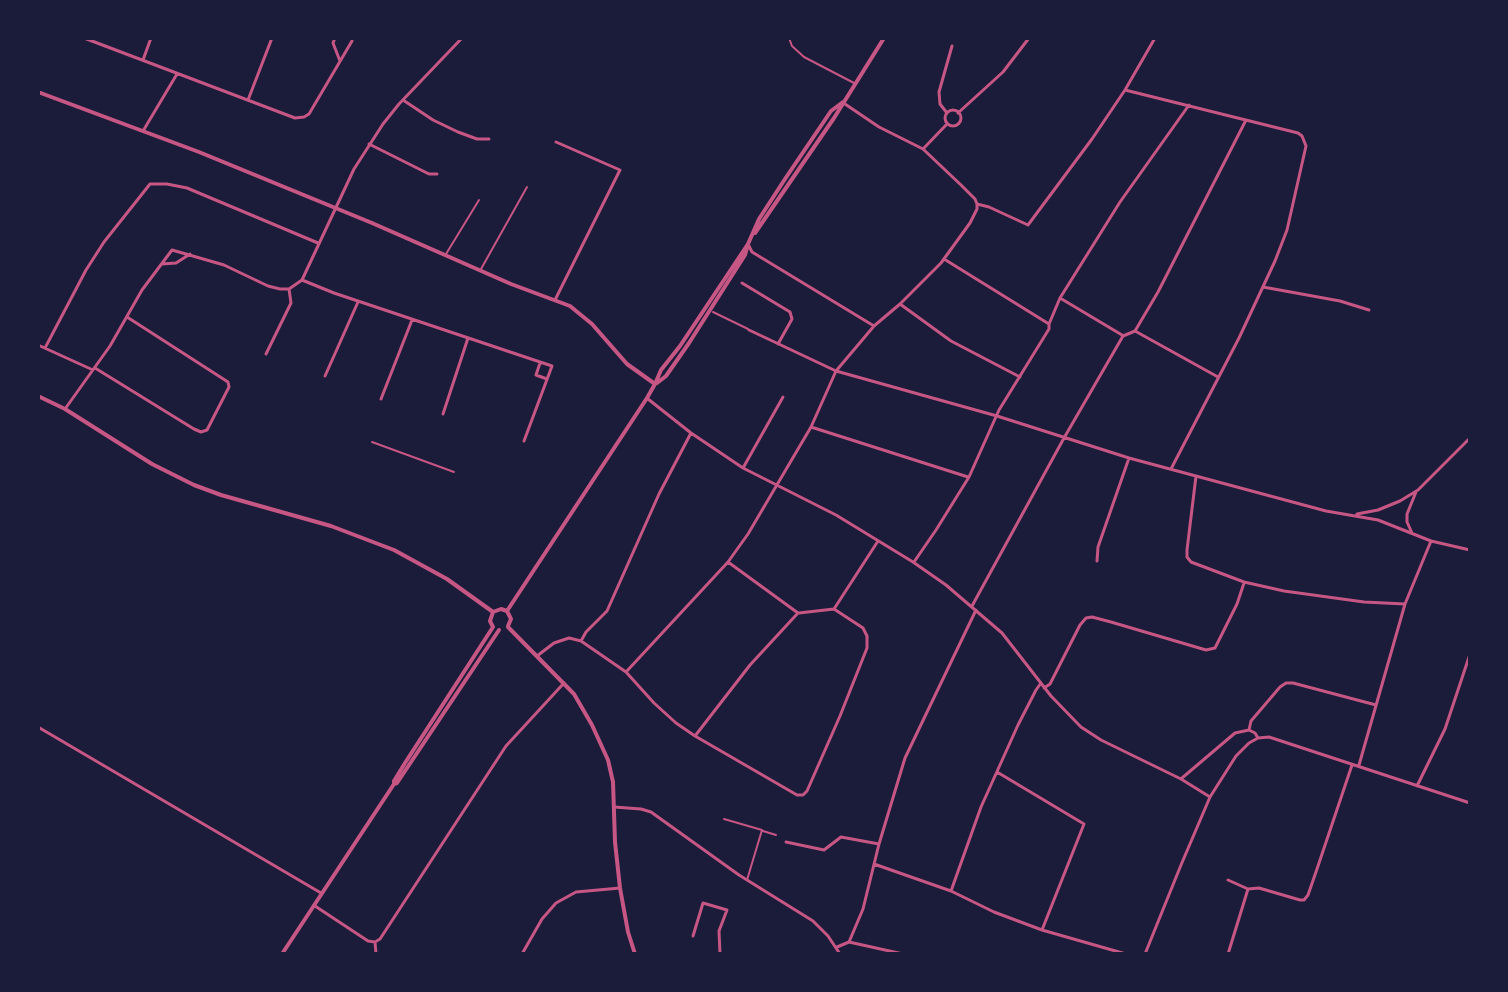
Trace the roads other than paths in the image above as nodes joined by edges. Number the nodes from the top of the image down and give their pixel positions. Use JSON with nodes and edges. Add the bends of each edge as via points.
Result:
{"nodes":[{"id":1,"x":86,"y":38,"type":"edge"},
{"id":2,"x":151,"y":38,"type":"edge"},
{"id":3,"x":272,"y":38,"type":"edge"},
{"id":4,"x":335,"y":38,"type":"edge"},
{"id":5,"x":352,"y":38,"type":"edge"},
{"id":6,"x":462,"y":38,"type":"edge"},
{"id":7,"x":789,"y":38,"type":"edge"},
{"id":8,"x":884,"y":38,"type":"edge"},
{"id":9,"x":1029,"y":38,"type":"edge"},
{"id":10,"x":1155,"y":38,"type":"edge"},
{"id":11,"x":952,"y":46,"type":"dead end"},
{"id":12,"x":143,"y":60,"type":"junction"},
{"id":13,"x":340,"y":61,"type":"junction"},
{"id":14,"x":177,"y":74,"type":"junction"},
{"id":15,"x":855,"y":83,"type":"junction"},
{"id":16,"x":1125,"y":90,"type":"junction"},
{"id":17,"x":38,"y":92,"type":"edge"},
{"id":18,"x":248,"y":100,"type":"junction"},
{"id":19,"x":403,"y":100,"type":"junction"},
{"id":20,"x":843,"y":102,"type":"junction"},
{"id":21,"x":1189,"y":105,"type":"junction"},
{"id":22,"x":947,"y":113,"type":"junction"},
{"id":23,"x":958,"y":113,"type":"junction"},
{"id":24,"x":1246,"y":120,"type":"junction"},
{"id":25,"x":824,"y":121,"type":"junction"},
{"id":26,"x":830,"y":124,"type":"junction"},
{"id":27,"x":947,"y":124,"type":"junction"},
{"id":28,"x":143,"y":131,"type":"junction"},
{"id":29,"x":489,"y":139,"type":"dead end"},
{"id":30,"x":556,"y":142,"type":"dead end"},
{"id":31,"x":369,"y":144,"type":"junction"},
{"id":32,"x":923,"y":149,"type":"junction"},
{"id":33,"x":437,"y":174,"type":"dead end"},
{"id":34,"x":527,"y":187,"type":"dead end"},
{"id":35,"x":479,"y":200,"type":"dead end"},
{"id":36,"x":977,"y":204,"type":"junction"},
{"id":37,"x":335,"y":208,"type":"junction"},
{"id":38,"x":753,"y":235,"type":"junction"},
{"id":39,"x":318,"y":243,"type":"junction"},
{"id":40,"x":748,"y":244,"type":"junction"},
{"id":41,"x":190,"y":254,"type":"junction"},
{"id":42,"x":446,"y":255,"type":"junction"},
{"id":43,"x":944,"y":259,"type":"junction"},
{"id":44,"x":162,"y":264,"type":"junction"},
{"id":45,"x":481,"y":270,"type":"junction"},
{"id":46,"x":302,"y":280,"type":"junction"},
{"id":47,"x":742,"y":283,"type":"dead end"},
{"id":48,"x":1263,"y":287,"type":"junction"},
{"id":49,"x":289,"y":289,"type":"junction"},
{"id":50,"x":1060,"y":298,"type":"junction"},
{"id":51,"x":555,"y":300,"type":"junction"},
{"id":52,"x":358,"y":302,"type":"junction"},
{"id":53,"x":900,"y":304,"type":"junction"},
{"id":54,"x":1369,"y":310,"type":"dead end"},
{"id":55,"x":713,"y":312,"type":"dead end"},
{"id":56,"x":127,"y":317,"type":"junction"},
{"id":57,"x":412,"y":320,"type":"junction"},
{"id":58,"x":1049,"y":324,"type":"junction"},
{"id":59,"x":874,"y":326,"type":"junction"},
{"id":60,"x":749,"y":330,"type":"joint"},
{"id":61,"x":1135,"y":331,"type":"junction"},
{"id":62,"x":1123,"y":336,"type":"junction"},
{"id":63,"x":468,"y":338,"type":"junction"},
{"id":64,"x":778,"y":344,"type":"junction"},
{"id":65,"x":38,"y":345,"type":"edge"},
{"id":66,"x":45,"y":348,"type":"junction"},
{"id":67,"x":266,"y":354,"type":"dead end"},
{"id":68,"x":540,"y":362,"type":"junction"},
{"id":69,"x":665,"y":364,"type":"junction"},
{"id":70,"x":671,"y":368,"type":"junction"},
{"id":71,"x":94,"y":369,"type":"junction"},
{"id":72,"x":836,"y":371,"type":"junction"},
{"id":73,"x":325,"y":376,"type":"dead end"},
{"id":74,"x":1021,"y":377,"type":"junction"},
{"id":75,"x":1218,"y":377,"type":"junction"},
{"id":76,"x":547,"y":379,"type":"junction"},
{"id":77,"x":655,"y":384,"type":"junction"},
{"id":78,"x":38,"y":396,"type":"edge"},
{"id":79,"x":783,"y":397,"type":"dead end"},
{"id":80,"x":647,"y":398,"type":"junction"},
{"id":81,"x":381,"y":399,"type":"dead end"},
{"id":82,"x":65,"y":409,"type":"junction"},
{"id":83,"x":443,"y":414,"type":"dead end"},
{"id":84,"x":997,"y":416,"type":"junction"},
{"id":85,"x":811,"y":427,"type":"junction"},
{"id":86,"x":691,"y":433,"type":"junction"},
{"id":87,"x":1064,"y":438,"type":"junction"},
{"id":88,"x":1470,"y":438,"type":"edge"},
{"id":89,"x":524,"y":441,"type":"dead end"},
{"id":90,"x":372,"y":442,"type":"dead end"},
{"id":91,"x":1129,"y":458,"type":"junction"},
{"id":92,"x":743,"y":468,"type":"junction"},
{"id":93,"x":1171,"y":469,"type":"junction"},
{"id":94,"x":454,"y":472,"type":"dead end"},
{"id":95,"x":1196,"y":476,"type":"junction"},
{"id":96,"x":969,"y":477,"type":"junction"},
{"id":97,"x":775,"y":485,"type":"junction"},
{"id":98,"x":1418,"y":490,"type":"junction"},
{"id":99,"x":1353,"y":515,"type":"junction"},
{"id":100,"x":1412,"y":533,"type":"junction"},
{"id":101,"x":878,"y":541,"type":"junction"},
{"id":102,"x":1431,"y":541,"type":"junction"},
{"id":103,"x":1470,"y":550,"type":"edge"},
{"id":104,"x":1097,"y":561,"type":"dead end"},
{"id":105,"x":728,"y":562,"type":"junction"},
{"id":106,"x":913,"y":562,"type":"junction"},
{"id":107,"x":1244,"y":582,"type":"junction"},
{"id":108,"x":1405,"y":604,"type":"junction"},
{"id":109,"x":974,"y":608,"type":"junction"},
{"id":110,"x":834,"y":609,"type":"junction"},
{"id":111,"x":507,"y":611,"type":"junction"},
{"id":112,"x":493,"y":612,"type":"junction"},
{"id":113,"x":798,"y":613,"type":"junction"},
{"id":114,"x":508,"y":627,"type":"junction"},
{"id":115,"x":496,"y":628,"type":"junction"},
{"id":116,"x":581,"y":641,"type":"junction"},
{"id":117,"x":1470,"y":654,"type":"edge"},
{"id":118,"x":537,"y":656,"type":"junction"},
{"id":119,"x":626,"y":672,"type":"junction"},
{"id":120,"x":564,"y":683,"type":"junction"},
{"id":121,"x":1043,"y":686,"type":"junction"},
{"id":122,"x":1376,"y":705,"type":"junction"},
{"id":123,"x":38,"y":727,"type":"edge"},
{"id":124,"x":1249,"y":730,"type":"junction"},
{"id":125,"x":695,"y":736,"type":"junction"},
{"id":126,"x":1258,"y":738,"type":"junction"},
{"id":127,"x":1352,"y":765,"type":"junction"},
{"id":128,"x":1359,"y":767,"type":"junction"},
{"id":129,"x":997,"y":772,"type":"junction"},
{"id":130,"x":1181,"y":779,"type":"junction"},
{"id":131,"x":1417,"y":786,"type":"junction"},
{"id":132,"x":1210,"y":797,"type":"junction"},
{"id":133,"x":1470,"y":803,"type":"edge"},
{"id":134,"x":614,"y":807,"type":"junction"},
{"id":135,"x":724,"y":819,"type":"dead end"},
{"id":136,"x":762,"y":830,"type":"junction"},
{"id":137,"x":776,"y":835,"type":"dead end"},
{"id":138,"x":786,"y":842,"type":"dead end"},
{"id":139,"x":879,"y":844,"type":"junction"},
{"id":140,"x":874,"y":864,"type":"junction"},
{"id":141,"x":747,"y":880,"type":"junction"},
{"id":142,"x":1228,"y":880,"type":"dead end"},
{"id":143,"x":620,"y":888,"type":"junction"},
{"id":144,"x":1248,"y":889,"type":"junction"},
{"id":145,"x":951,"y":891,"type":"junction"},
{"id":146,"x":322,"y":894,"type":"junction"},
{"id":147,"x":314,"y":905,"type":"junction"},
{"id":148,"x":1042,"y":930,"type":"junction"},
{"id":149,"x":693,"y":936,"type":"dead end"},
{"id":150,"x":375,"y":942,"type":"junction"},
{"id":151,"x":849,"y":942,"type":"junction"},
{"id":152,"x":837,"y":947,"type":"junction"},
{"id":153,"x":282,"y":954,"type":"edge"},
{"id":154,"x":376,"y":954,"type":"edge"},
{"id":155,"x":522,"y":954,"type":"edge"},
{"id":156,"x":635,"y":954,"type":"edge"},
{"id":157,"x":720,"y":954,"type":"edge"},
{"id":158,"x":840,"y":954,"type":"edge"},
{"id":159,"x":903,"y":954,"type":"edge"},
{"id":160,"x":1126,"y":954,"type":"edge"},
{"id":161,"x":1145,"y":954,"type":"edge"},
{"id":162,"x":1228,"y":954,"type":"edge"}],
"edges":[{"from":1,"to":12,"type":"street"},
{"from":2,"to":12,"type":"street"},
{"from":3,"to":18,"type":"street"},
{"from":4,"to":13,"type":"street"},
{"from":5,"to":13,"type":"street"},
{"from":6,"to":19,"type":"street"},
{"from":7,"to":15,"type":"street","via":[[804,57]]},
{"from":8,"to":15,"type":"street"},
{"from":9,"to":23,"type":"street","via":[[1003,72]]},
{"from":10,"to":16,"type":"street"},
{"from":11,"to":22,"type":"street","via":[[939,92]]},
{"from":12,"to":14,"type":"street"},
{"from":13,"to":18,"type":"street","via":[[304,117]]},
{"from":14,"to":18,"type":"street"},
{"from":14,"to":28,"type":"street"},
{"from":15,"to":20,"type":"street"},
{"from":16,"to":21,"type":"street"},
{"from":16,"to":36,"type":"street","via":[[1028,225]]},
{"from":17,"to":28,"type":"street"},
{"from":19,"to":29,"type":"street","via":[[450,128]]},
{"from":19,"to":31,"type":"street"},
{"from":20,"to":25,"type":"street"},
{"from":20,"to":26,"type":"street"},
{"from":20,"to":32,"type":"street"},
{"from":21,"to":24,"type":"street"},
{"from":21,"to":50,"type":"street"},
{"from":22,"to":23,"type":"street"},
{"from":22,"to":27,"type":"street"},
{"from":23,"to":27,"type":"street","via":[[958,124]]},
{"from":24,"to":48,"type":"street","via":[[1305,141],[1287,230]]},
{"from":24,"to":61,"type":"street"},
{"from":25,"to":26,"type":"street"},
{"from":25,"to":38,"type":"street"},
{"from":26,"to":38,"type":"street"},
{"from":27,"to":32,"type":"street"},
{"from":28,"to":37,"type":"street"},
{"from":30,"to":51,"type":"street","via":[[620,170]]},
{"from":31,"to":33,"type":"street"},
{"from":31,"to":37,"type":"street"},
{"from":32,"to":36,"type":"street"},
{"from":34,"to":45,"type":"street"},
{"from":35,"to":42,"type":"street"},
{"from":36,"to":43,"type":"street"},
{"from":37,"to":39,"type":"street"},
{"from":37,"to":42,"type":"street"},
{"from":38,"to":40,"type":"street"},
{"from":39,"to":46,"type":"street"},
{"from":39,"to":66,"type":"street","via":[[187,188],[150,184],[88,267]]},
{"from":40,"to":59,"type":"street","via":[[752,252]]},
{"from":40,"to":69,"type":"street"},
{"from":40,"to":70,"type":"street"},
{"from":41,"to":44,"type":"street"},
{"from":41,"to":44,"type":"street","via":[[172,250]]},
{"from":41,"to":49,"type":"street","via":[[268,286]]},
{"from":42,"to":45,"type":"street"},
{"from":43,"to":53,"type":"street"},
{"from":43,"to":58,"type":"street"},
{"from":44,"to":56,"type":"street"},
{"from":45,"to":51,"type":"street"},
{"from":46,"to":49,"type":"street"},
{"from":46,"to":52,"type":"street"},
{"from":47,"to":64,"type":"street","via":[[790,312]]},
{"from":48,"to":54,"type":"street"},
{"from":48,"to":75,"type":"street"},
{"from":49,"to":67,"type":"street","via":[[291,303]]},
{"from":50,"to":58,"type":"street"},
{"from":50,"to":62,"type":"street"},
{"from":51,"to":77,"type":"street","via":[[581,314],[627,364]]},
{"from":52,"to":57,"type":"street"},
{"from":52,"to":73,"type":"street"},
{"from":53,"to":59,"type":"street"},
{"from":53,"to":74,"type":"street","via":[[951,341]]},
{"from":55,"to":60,"type":"street"},
{"from":56,"to":71,"type":"street"},
{"from":56,"to":71,"type":"street","via":[[228,382],[207,430],[201,432]]},
{"from":57,"to":63,"type":"street"},
{"from":57,"to":81,"type":"street"},
{"from":58,"to":74,"type":"street"},
{"from":59,"to":72,"type":"street"},
{"from":60,"to":64,"type":"street"},
{"from":61,"to":62,"type":"street"},
{"from":61,"to":75,"type":"street"},
{"from":62,"to":87,"type":"street"},
{"from":63,"to":68,"type":"street"},
{"from":63,"to":83,"type":"street"},
{"from":64,"to":72,"type":"street"},
{"from":65,"to":66,"type":"street"},
{"from":66,"to":71,"type":"street"},
{"from":68,"to":76,"type":"street","via":[[536,375]]},
{"from":68,"to":76,"type":"street","via":[[552,366]]},
{"from":69,"to":70,"type":"street"},
{"from":69,"to":77,"type":"street"},
{"from":70,"to":77,"type":"street"},
{"from":71,"to":82,"type":"street"},
{"from":72,"to":84,"type":"street"},
{"from":72,"to":85,"type":"street"},
{"from":74,"to":84,"type":"street"},
{"from":75,"to":93,"type":"street"},
{"from":76,"to":89,"type":"street"},
{"from":77,"to":80,"type":"street"},
{"from":78,"to":82,"type":"street"},
{"from":79,"to":92,"type":"street"},
{"from":80,"to":86,"type":"street"},
{"from":80,"to":111,"type":"street"},
{"from":82,"to":112,"type":"street","via":[[194,485],[394,550]]},
{"from":84,"to":87,"type":"street"},
{"from":84,"to":96,"type":"street"},
{"from":85,"to":96,"type":"street"},
{"from":85,"to":97,"type":"street"},
{"from":86,"to":92,"type":"street"},
{"from":86,"to":116,"type":"street","via":[[607,611]]},
{"from":87,"to":91,"type":"street"},
{"from":87,"to":109,"type":"street"},
{"from":88,"to":98,"type":"street"},
{"from":90,"to":94,"type":"street"},
{"from":91,"to":93,"type":"street"},
{"from":91,"to":104,"type":"street"},
{"from":92,"to":97,"type":"street"},
{"from":93,"to":95,"type":"street"},
{"from":95,"to":99,"type":"street"},
{"from":95,"to":107,"type":"street","via":[[1187,557]]},
{"from":96,"to":106,"type":"street"},
{"from":97,"to":101,"type":"street"},
{"from":97,"to":105,"type":"street"},
{"from":98,"to":99,"type":"street","via":[[1378,510]]},
{"from":98,"to":100,"type":"street","via":[[1407,514]]},
{"from":99,"to":100,"type":"street"},
{"from":100,"to":102,"type":"street"},
{"from":101,"to":106,"type":"street"},
{"from":101,"to":110,"type":"street"},
{"from":102,"to":103,"type":"street"},
{"from":102,"to":108,"type":"street"},
{"from":105,"to":113,"type":"street"},
{"from":105,"to":119,"type":"street"},
{"from":106,"to":109,"type":"street"},
{"from":107,"to":108,"type":"street","via":[[1326,598]]},
{"from":107,"to":121,"type":"street","via":[[1215,648],[1086,618],[1050,684]]},
{"from":108,"to":122,"type":"street"},
{"from":109,"to":121,"type":"street","via":[[1002,633]]},
{"from":109,"to":139,"type":"street","via":[[905,758]]},
{"from":110,"to":113,"type":"street"},
{"from":110,"to":125,"type":"street","via":[[863,628],[867,648],[803,795]]},
{"from":111,"to":112,"type":"street"},
{"from":111,"to":114,"type":"street"},
{"from":112,"to":115,"type":"street","via":[[490,621]]},
{"from":113,"to":125,"type":"street"},
{"from":114,"to":115,"type":"street"},
{"from":114,"to":118,"type":"street"},
{"from":115,"to":146,"type":"street"},
{"from":116,"to":118,"type":"street","via":[[554,643]]},
{"from":116,"to":119,"type":"street"},
{"from":117,"to":131,"type":"street","via":[[1445,729]]},
{"from":118,"to":120,"type":"street"},
{"from":119,"to":125,"type":"street"},
{"from":120,"to":134,"type":"street","via":[[586,713],[608,760]]},
{"from":120,"to":150,"type":"street","via":[[506,746]]},
{"from":121,"to":129,"type":"street","via":[[1037,687]]},
{"from":121,"to":130,"type":"street","via":[[1089,733]]},
{"from":122,"to":124,"type":"street","via":[[1286,683]]},
{"from":122,"to":128,"type":"street"},
{"from":123,"to":146,"type":"street"},
{"from":124,"to":126,"type":"street"},
{"from":124,"to":130,"type":"street","via":[[1235,733]]},
{"from":126,"to":127,"type":"street"},
{"from":126,"to":132,"type":"street","via":[[1236,756]]},
{"from":127,"to":128,"type":"street"},
{"from":127,"to":144,"type":"street","via":[[1304,900]]},
{"from":128,"to":131,"type":"street"},
{"from":129,"to":145,"type":"street"},
{"from":129,"to":148,"type":"street","via":[[1084,824]]},
{"from":130,"to":132,"type":"street"},
{"from":131,"to":133,"type":"street"},
{"from":132,"to":161,"type":"street"},
{"from":134,"to":141,"type":"street","via":[[651,812]]},
{"from":134,"to":143,"type":"street"},
{"from":135,"to":136,"type":"street"},
{"from":136,"to":137,"type":"street"},
{"from":136,"to":141,"type":"street"},
{"from":138,"to":139,"type":"street","via":[[824,850],[841,837]]},
{"from":139,"to":140,"type":"street"},
{"from":140,"to":145,"type":"street"},
{"from":140,"to":151,"type":"street"},
{"from":141,"to":152,"type":"street","via":[[813,921]]},
{"from":142,"to":144,"type":"street"},
{"from":143,"to":155,"type":"street","via":[[576,892],[556,903]]},
{"from":143,"to":156,"type":"street"},
{"from":144,"to":162,"type":"street"},
{"from":145,"to":148,"type":"street"},
{"from":146,"to":147,"type":"street"},
{"from":147,"to":150,"type":"street"},
{"from":147,"to":153,"type":"street"},
{"from":148,"to":160,"type":"street"},
{"from":149,"to":157,"type":"street","via":[[703,903],[727,910],[719,931]]},
{"from":150,"to":154,"type":"street"},
{"from":151,"to":152,"type":"street"},
{"from":151,"to":159,"type":"street"},
{"from":152,"to":158,"type":"street"}]}
